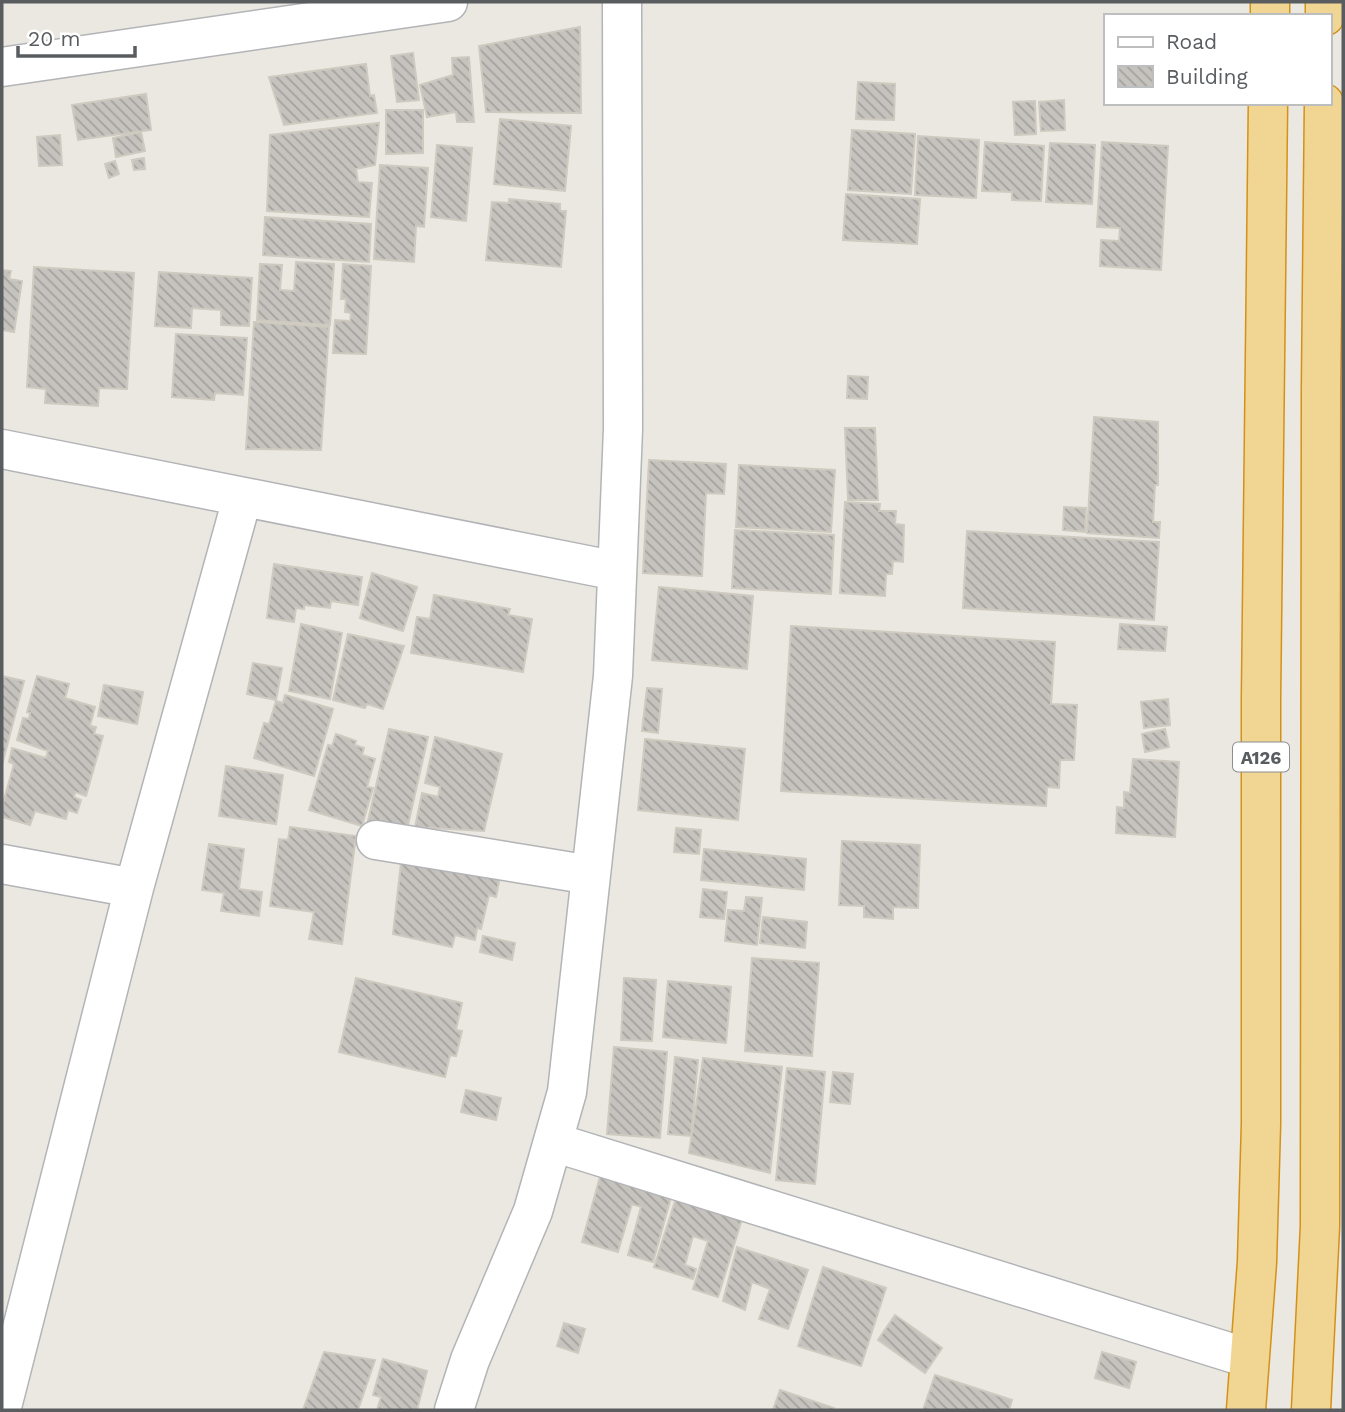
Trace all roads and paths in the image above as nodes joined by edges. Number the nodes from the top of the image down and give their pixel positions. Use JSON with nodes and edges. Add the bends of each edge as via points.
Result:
{"nodes":[{"id":1,"x":448,"y":2,"type":"edge"},
{"id":2,"x":622,"y":2,"type":"edge"},
{"id":3,"x":320,"y":11,"type":"edge"},
{"id":4,"x":2,"y":67,"type":"edge"},
{"id":5,"x":1268,"y":105,"type":"edge"},
{"id":6,"x":1324,"y":105,"type":"edge"},
{"id":7,"x":2,"y":449,"type":"edge"},
{"id":8,"x":243,"y":499,"type":"junction"},
{"id":9,"x":617,"y":571,"type":"junction"},
{"id":10,"x":376,"y":840,"type":"dead end"},
{"id":11,"x":2,"y":864,"type":"edge"},
{"id":12,"x":592,"y":875,"type":"junction"},
{"id":13,"x":134,"y":888,"type":"junction"},
{"id":14,"x":553,"y":1142,"type":"junction"},
{"id":15,"x":1248,"y":1357,"type":"junction"},
{"id":16,"x":2,"y":1403,"type":"edge"},
{"id":17,"x":12,"y":1410,"type":"edge"},
{"id":18,"x":454,"y":1410,"type":"edge"},
{"id":19,"x":1246,"y":1410,"type":"edge"},
{"id":20,"x":1311,"y":1410,"type":"edge"}],
"edges":[{"from":1,"to":3,"type":"street"},
{"from":2,"to":9,"type":"street","via":[[623,429]]},
{"from":3,"to":4,"type":"street"},
{"from":5,"to":15,"type":"highway","number":"A126","via":[[1261,1124],[1257,1262]]},
{"from":6,"to":20,"type":"highway","via":[[1320,1226]]},
{"from":7,"to":8,"type":"street"},
{"from":8,"to":9,"type":"street"},
{"from":8,"to":13,"type":"street"},
{"from":9,"to":12,"type":"street","via":[[613,676]]},
{"from":10,"to":12,"type":"street"},
{"from":11,"to":13,"type":"street"},
{"from":12,"to":14,"type":"street","via":[[567,1093]]},
{"from":13,"to":16,"type":"street"},
{"from":14,"to":15,"type":"street"},
{"from":14,"to":18,"type":"street","via":[[533,1211],[470,1360]]},
{"from":15,"to":19,"type":"highway","number":"A126"},
{"from":16,"to":17,"type":"street"}]}
